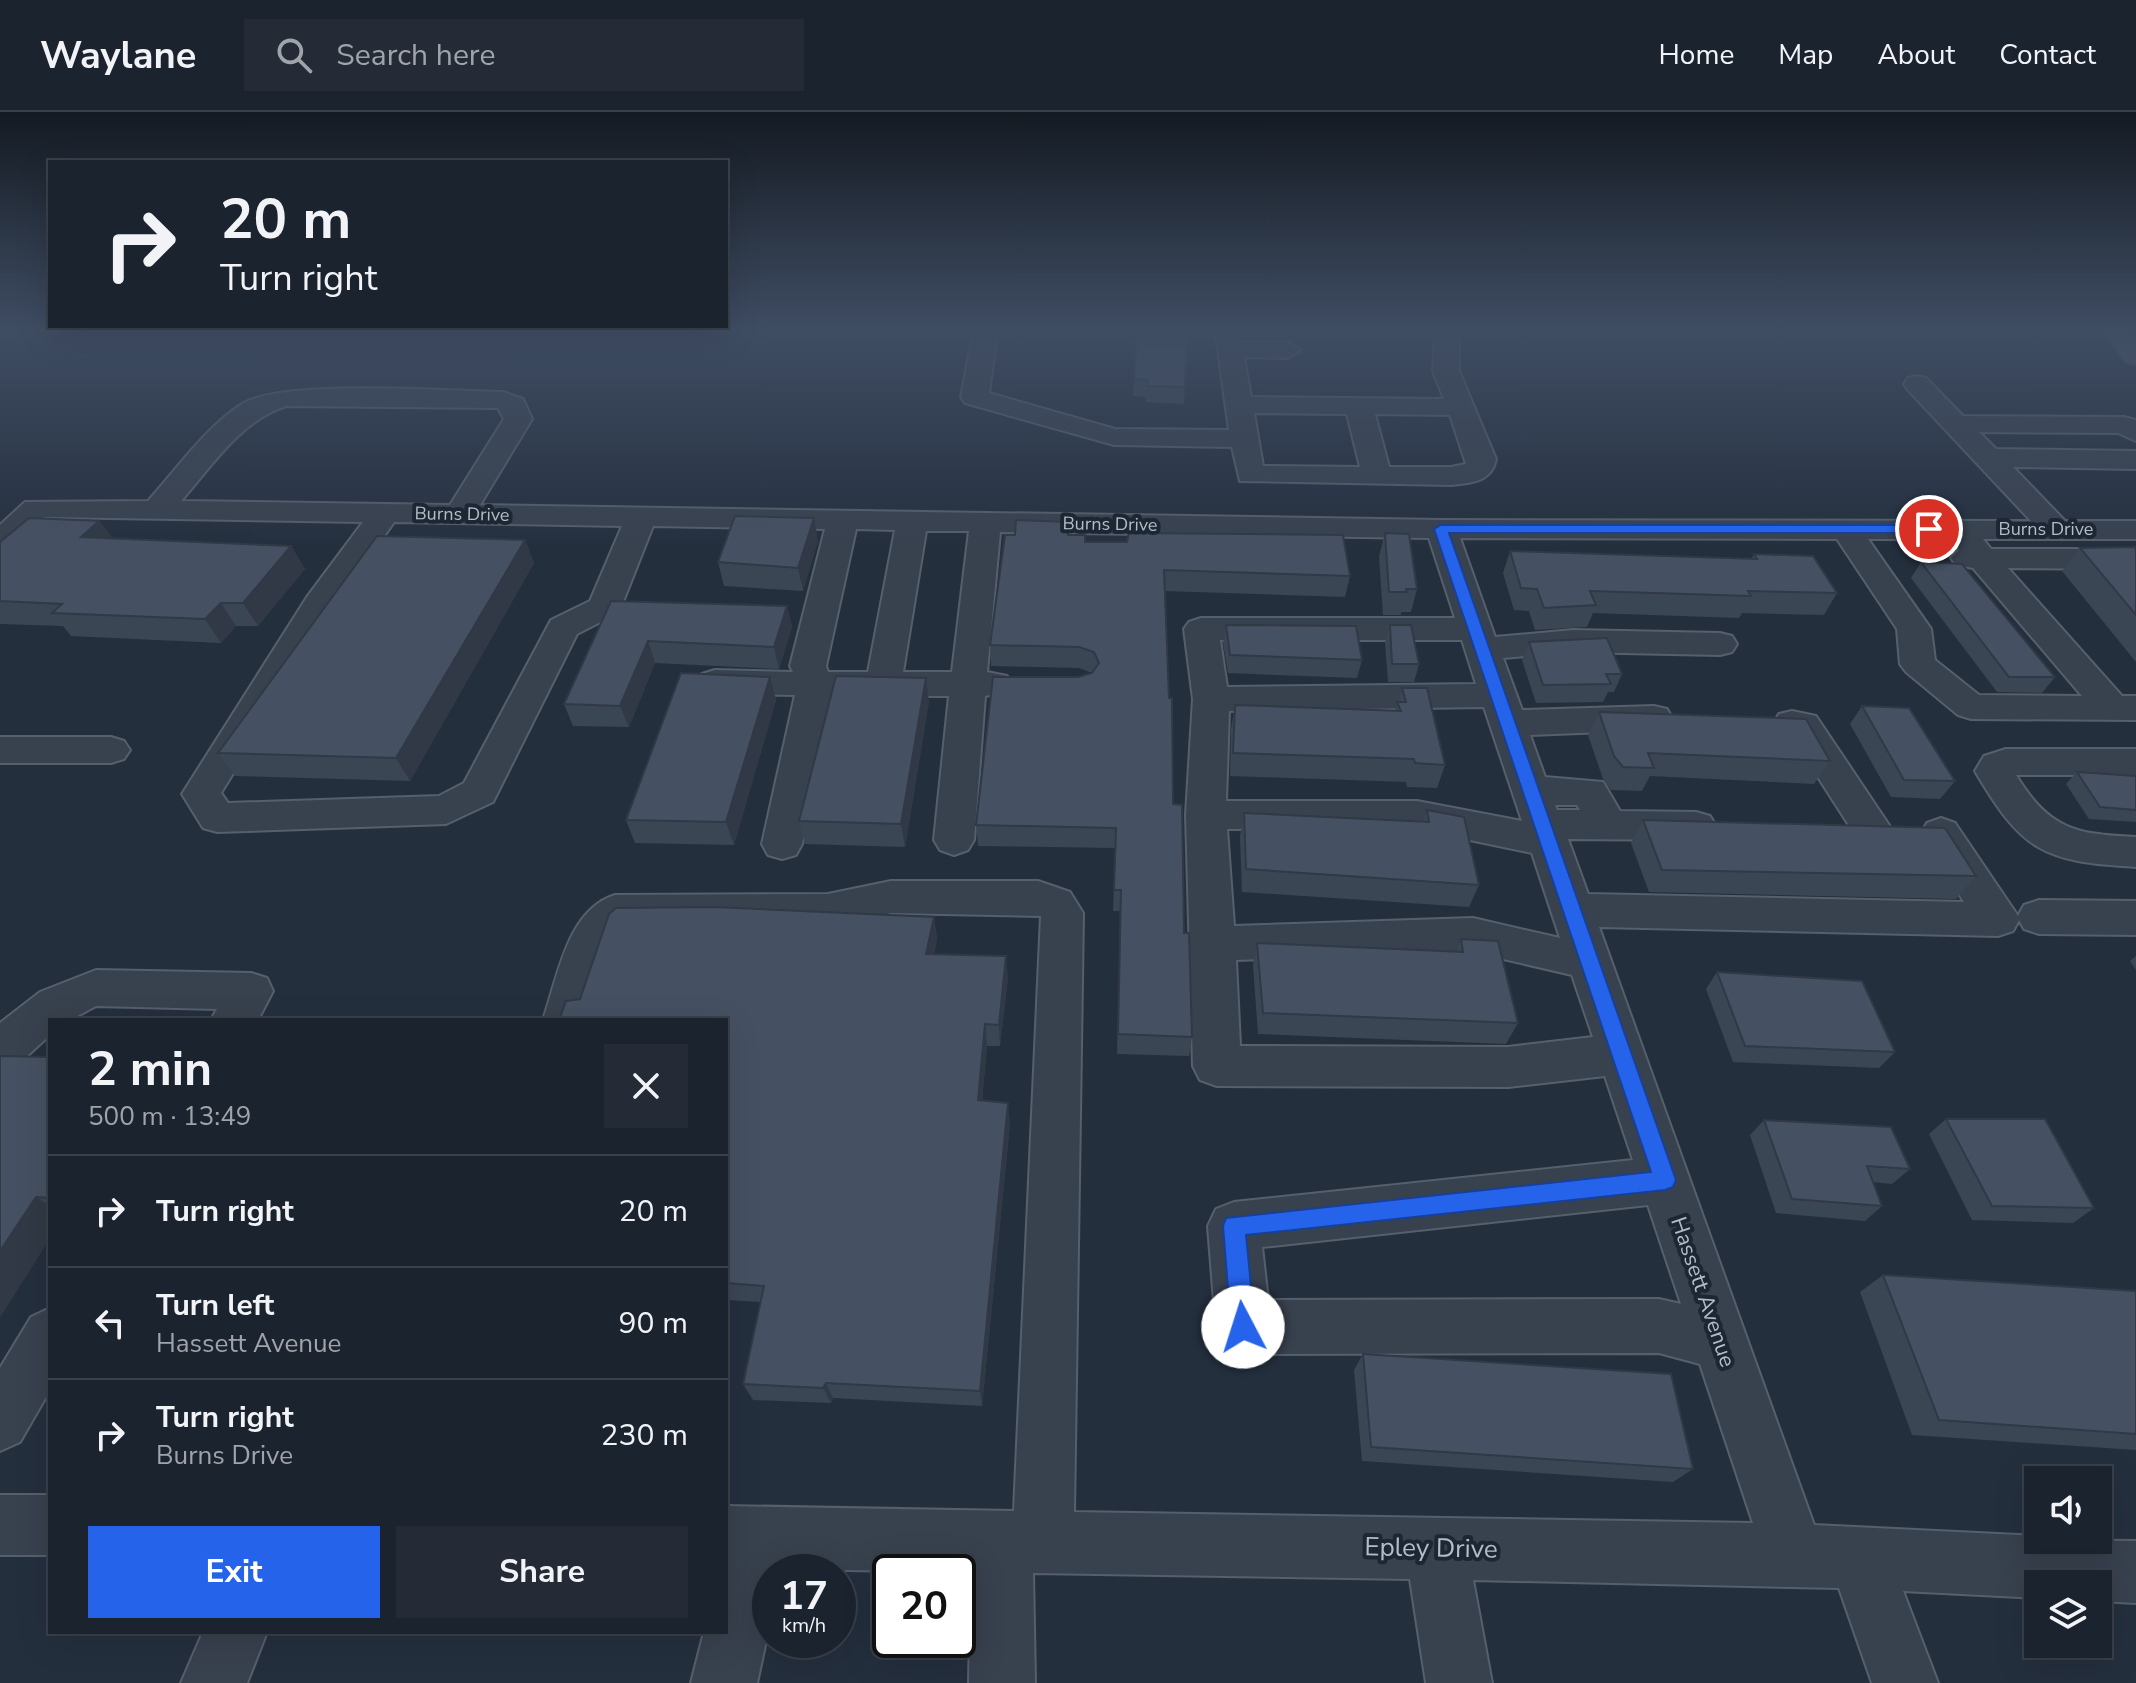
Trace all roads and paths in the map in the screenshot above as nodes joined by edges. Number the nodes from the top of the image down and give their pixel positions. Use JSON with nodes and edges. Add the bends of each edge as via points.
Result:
{"nodes":[{"id":1,"x":267,"y":402,"type":"edge"},
{"id":2,"x":508,"y":402,"type":"edge"},
{"id":3,"x":993,"y":402,"type":"edge"},
{"id":4,"x":1458,"y":402,"type":"edge"},
{"id":5,"x":1934,"y":402,"type":"edge"},
{"id":6,"x":1239,"y":405,"type":"joint"},
{"id":7,"x":1359,"y":406,"type":"junction"},
{"id":8,"x":1460,"y":407,"type":"junction"},
{"id":9,"x":1955,"y":424,"type":"junction"},
{"id":10,"x":2136,"y":433,"type":"edge"},
{"id":11,"x":1244,"y":439,"type":"junction"},
{"id":12,"x":1988,"y":458,"type":"junction"},
{"id":13,"x":2136,"y":460,"type":"edge"},
{"id":14,"x":1250,"y":475,"type":"junction"},
{"id":15,"x":1377,"y":476,"type":"junction"},
{"id":16,"x":2016,"y":488,"type":"junction"},
{"id":17,"x":2056,"y":488,"type":"dead end"},
{"id":18,"x":156,"y":510,"type":"junction"},
{"id":19,"x":385,"y":513,"type":"junction"},
{"id":20,"x":460,"y":514,"type":"junction"},
{"id":21,"x":641,"y":517,"type":"junction"},
{"id":22,"x":843,"y":520,"type":"junction"},
{"id":23,"x":912,"y":521,"type":"junction"},
{"id":24,"x":985,"y":522,"type":"junction"},
{"id":25,"x":1258,"y":526,"type":"junction"},
{"id":26,"x":1441,"y":529,"type":"junction"},
{"id":27,"x":1957,"y":529,"type":"junction"},
{"id":28,"x":2056,"y":529,"type":"junction"},
{"id":29,"x":2129,"y":536,"type":"edge"},
{"id":30,"x":0,"y":542,"type":"edge"},
{"id":31,"x":1856,"y":543,"type":"junction"},
{"id":32,"x":1983,"y":558,"type":"junction"},
{"id":33,"x":2136,"y":559,"type":"edge"},
{"id":34,"x":1478,"y":639,"type":"junction"},
{"id":35,"x":1720,"y":644,"type":"dead end"},
{"id":36,"x":682,"y":681,"type":"edge"},
{"id":37,"x":884,"y":683,"type":"junction"},
{"id":38,"x":815,"y":684,"type":"junction"},
{"id":39,"x":968,"y":684,"type":"junction"},
{"id":40,"x":1031,"y":684,"type":"edge"},
{"id":41,"x":1211,"y":699,"type":"junction"},
{"id":42,"x":2124,"y":708,"type":"edge"},
{"id":43,"x":1503,"y":709,"type":"junction"},
{"id":44,"x":1685,"y":718,"type":"edge"},
{"id":45,"x":1761,"y":719,"type":"edge"},
{"id":46,"x":0,"y":750,"type":"edge"},
{"id":47,"x":111,"y":750,"type":"dead end"},
{"id":48,"x":2136,"y":762,"type":"edge"},
{"id":49,"x":1206,"y":815,"type":"junction"},
{"id":50,"x":1540,"y":818,"type":"junction"},
{"id":51,"x":1733,"y":826,"type":"edge"},
{"id":52,"x":1825,"y":827,"type":"edge"},
{"id":53,"x":1871,"y":828,"type":"junction"},
{"id":54,"x":954,"y":840,"type":"dead end"},
{"id":55,"x":782,"y":844,"type":"dead end"},
{"id":56,"x":2136,"y":852,"type":"edge"},
{"id":57,"x":1572,"y":910,"type":"junction"},
{"id":58,"x":2039,"y":917,"type":"dead end"},
{"id":59,"x":2136,"y":918,"type":"edge"},
{"id":60,"x":1214,"y":944,"type":"junction"},
{"id":61,"x":1590,"y":962,"type":"junction"},
{"id":62,"x":235,"y":1018,"type":"edge"},
{"id":63,"x":567,"y":1018,"type":"edge"},
{"id":64,"x":0,"y":1052,"type":"edge"},
{"id":65,"x":1621,"y":1054,"type":"junction"},
{"id":66,"x":1665,"y":1180,"type":"junction"},
{"id":67,"x":48,"y":1339,"type":"edge"},
{"id":68,"x":1720,"y":1341,"type":"junction"},
{"id":69,"x":3,"y":1412,"type":"edge"},
{"id":70,"x":0,"y":1525,"type":"edge"},
{"id":71,"x":48,"y":1525,"type":"edge"},
{"id":72,"x":742,"y":1537,"type":"edge"},
{"id":73,"x":1023,"y":1542,"type":"junction"},
{"id":74,"x":1436,"y":1548,"type":"junction"},
{"id":75,"x":1794,"y":1555,"type":"junction"},
{"id":76,"x":1859,"y":1558,"type":"junction"},
{"id":77,"x":2136,"y":1572,"type":"edge"},
{"id":78,"x":234,"y":1634,"type":"edge"},
{"id":79,"x":214,"y":1683,"type":"edge"},
{"id":80,"x":724,"y":1683,"type":"edge"},
{"id":81,"x":1002,"y":1683,"type":"edge"},
{"id":82,"x":1459,"y":1683,"type":"edge"},
{"id":83,"x":1905,"y":1683,"type":"edge"}],
"edges":[{"from":1,"to":18,"type":"street","via":[[237,421]]},
{"from":2,"to":20,"type":"street","via":[[518,419]]},
{"from":3,"to":11,"type":"street","via":[[1114,437]]},
{"from":4,"to":8,"type":"street"},
{"from":5,"to":9,"type":"street"},
{"from":6,"to":7,"type":"street"},
{"from":6,"to":11,"type":"street"},
{"from":7,"to":8,"type":"street"},
{"from":7,"to":15,"type":"street"},
{"from":8,"to":15,"type":"street","via":[[1482,459],[1480,468],[1451,476]]},
{"from":9,"to":10,"type":"street","via":[[2124,425]]},
{"from":9,"to":12,"type":"street"},
{"from":11,"to":14,"type":"street"},
{"from":12,"to":13,"type":"street"},
{"from":12,"to":16,"type":"street"},
{"from":14,"to":15,"type":"street"},
{"from":14,"to":25,"type":"street"},
{"from":16,"to":17,"type":"street"},
{"from":16,"to":28,"type":"street"},
{"from":18,"to":19,"type":"street","name":"Burns Drive"},
{"from":18,"to":30,"type":"street","name":"Burns Drive","via":[[36,508]]},
{"from":19,"to":20,"type":"street","name":"Burns Drive"},
{"from":19,"to":21,"type":"street","via":[[324,597],[201,794],[217,818],[446,810],[479,792],[563,627],[604,607]]},
{"from":20,"to":21,"type":"street","name":"Burns Drive"},
{"from":21,"to":22,"type":"street","name":"Burns Drive"},
{"from":22,"to":23,"type":"street","name":"Burns Drive"},
{"from":22,"to":38,"type":"street","via":[[808,666]]},
{"from":23,"to":24,"type":"street","name":"Burns Drive"},
{"from":23,"to":37,"type":"street"},
{"from":24,"to":25,"type":"street","name":"Burns Drive"},
{"from":24,"to":39,"type":"street"},
{"from":25,"to":26,"type":"street","name":"Burns Drive"},
{"from":26,"to":31,"type":"street","name":"Burns Drive"},
{"from":26,"to":34,"type":"street","name":"Hassett Avenue"},
{"from":27,"to":28,"type":"street","name":"Burns Drive"},
{"from":27,"to":31,"type":"street","name":"Burns Drive"},
{"from":27,"to":32,"type":"street"},
{"from":28,"to":29,"type":"street","name":"Burns Drive"},
{"from":31,"to":32,"type":"street"},
{"from":31,"to":42,"type":"street","via":[[1914,629],[1918,664],[1971,707]]},
{"from":32,"to":33,"type":"street"},
{"from":32,"to":42,"type":"street"},
{"from":34,"to":35,"type":"street"},
{"from":34,"to":41,"type":"street","via":[[1201,629]]},
{"from":34,"to":43,"type":"street","name":"Hassett Avenue"},
{"from":36,"to":38,"type":"street"},
{"from":37,"to":38,"type":"street"},
{"from":37,"to":39,"type":"street"},
{"from":38,"to":55,"type":"street"},
{"from":39,"to":40,"type":"street"},
{"from":39,"to":54,"type":"street"},
{"from":41,"to":43,"type":"street"},
{"from":41,"to":49,"type":"street"},
{"from":43,"to":44,"type":"street"},
{"from":43,"to":50,"type":"street","name":"Hassett Avenue"},
{"from":45,"to":53,"type":"street","via":[[1803,725]]},
{"from":46,"to":47,"type":"street"},
{"from":48,"to":56,"type":"street","via":[[2006,762],[1994,771],[2029,825],[2046,838],[2069,847]]},
{"from":49,"to":50,"type":"street"},
{"from":49,"to":60,"type":"street"},
{"from":50,"to":51,"type":"street"},
{"from":50,"to":57,"type":"street","name":"Hassett Avenue"},
{"from":52,"to":53,"type":"street"},
{"from":53,"to":57,"type":"street","via":[[1943,834],[1998,919]]},
{"from":57,"to":61,"type":"street","name":"Hassett Avenue"},
{"from":58,"to":59,"type":"street"},
{"from":60,"to":61,"type":"street","via":[[1473,935]]},
{"from":60,"to":65,"type":"street","via":[[1217,1066],[1508,1067]]},
{"from":61,"to":65,"type":"street","name":"Hassett Avenue"},
{"from":62,"to":64,"type":"street","via":[[251,991],[96,988],[53,1007]]},
{"from":63,"to":73,"type":"street","via":[[598,926],[615,911],[828,910],[891,897],[1038,897],[1059,906]]},
{"from":65,"to":66,"type":"street","name":"Hassett Avenue"},
{"from":66,"to":68,"type":"street","name":"Hassett Avenue"},
{"from":66,"to":68,"type":"street","via":[[1234,1226],[1243,1327],[1659,1326]]},
{"from":67,"to":69,"type":"street"},
{"from":68,"to":75,"type":"street","name":"Hassett Avenue"},
{"from":70,"to":71,"type":"street"},
{"from":72,"to":73,"type":"street","name":"Epley Drive"},
{"from":72,"to":80,"type":"street"},
{"from":73,"to":74,"type":"street","name":"Epley Drive"},
{"from":73,"to":81,"type":"street"},
{"from":74,"to":75,"type":"street","name":"Epley Drive"},
{"from":74,"to":82,"type":"street"},
{"from":75,"to":76,"type":"street","name":"Epley Drive"},
{"from":76,"to":77,"type":"street","name":"Epley Drive"},
{"from":76,"to":83,"type":"street"},
{"from":78,"to":79,"type":"street"}]}
